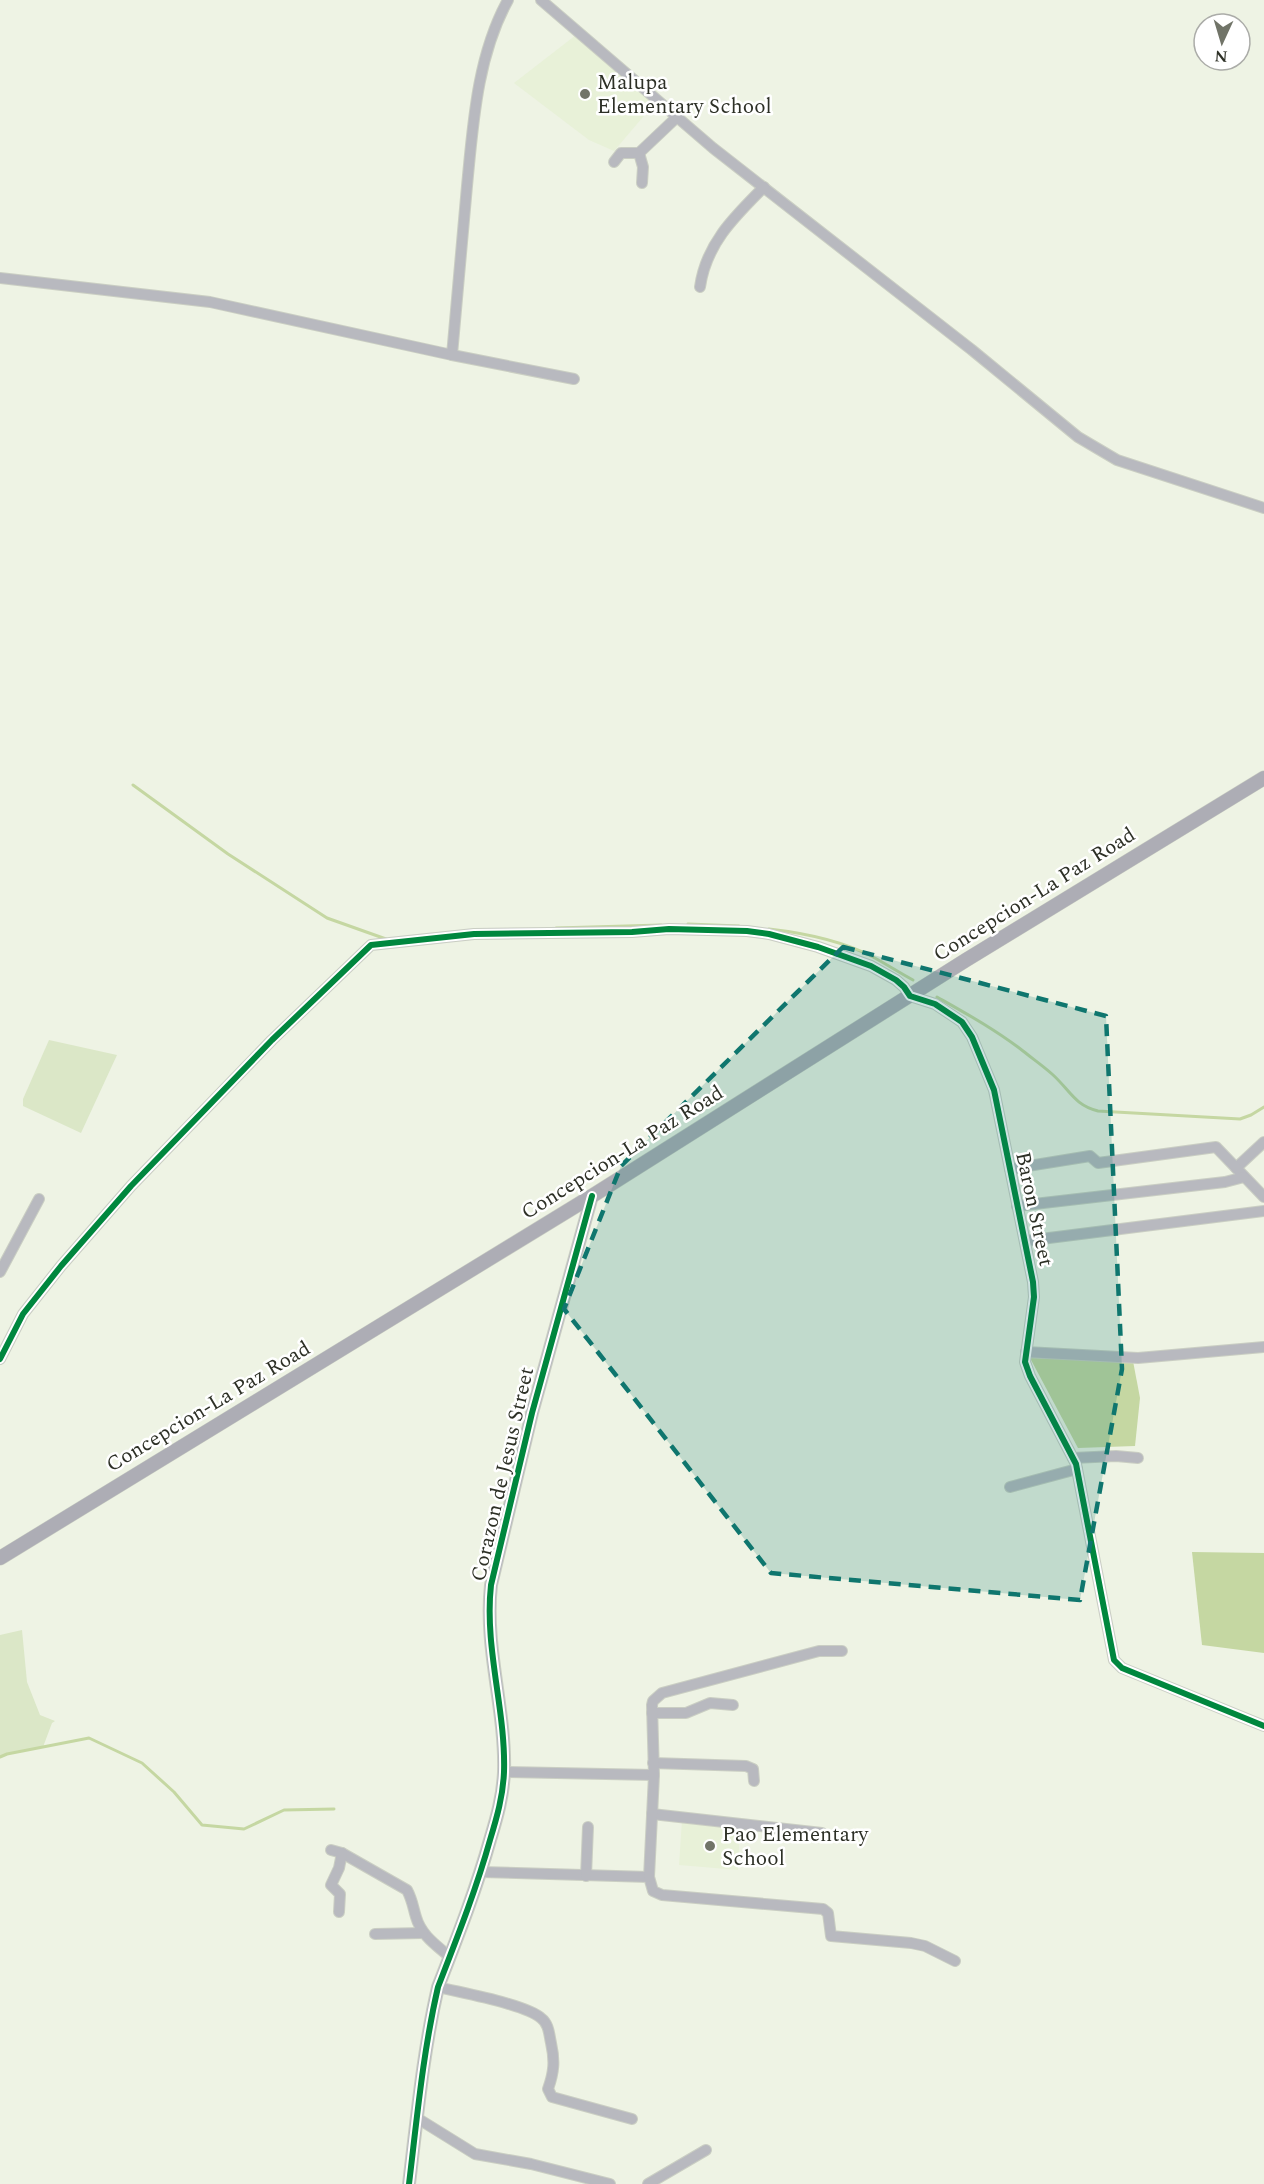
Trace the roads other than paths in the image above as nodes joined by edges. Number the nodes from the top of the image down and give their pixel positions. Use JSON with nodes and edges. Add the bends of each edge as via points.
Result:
{"nodes":[{"id":1,"x":508,"y":0,"type":"edge"},
{"id":2,"x":542,"y":0,"type":"edge"},
{"id":3,"x":677,"y":117,"type":"junction"},
{"id":4,"x":639,"y":153,"type":"junction"},
{"id":5,"x":614,"y":162,"type":"dead end"},
{"id":6,"x":642,"y":183,"type":"dead end"},
{"id":7,"x":764,"y":187,"type":"junction"},
{"id":8,"x":0,"y":278,"type":"edge"},
{"id":9,"x":700,"y":287,"type":"dead end"},
{"id":10,"x":452,"y":355,"type":"junction"},
{"id":11,"x":574,"y":379,"type":"dead end"},
{"id":12,"x":1264,"y":508,"type":"edge"},
{"id":13,"x":1264,"y":778,"type":"edge"},
{"id":14,"x":910,"y":996,"type":"junction"},
{"id":15,"x":1264,"y":1142,"type":"edge"},
{"id":16,"x":1236,"y":1168,"type":"junction"},
{"id":17,"x":1010,"y":1169,"type":"junction"},
{"id":18,"x":1244,"y":1177,"type":"junction"},
{"id":19,"x":592,"y":1196,"type":"junction"},
{"id":20,"x":1264,"y":1197,"type":"edge"},
{"id":21,"x":39,"y":1199,"type":"dead end"},
{"id":22,"x":1017,"y":1206,"type":"junction"},
{"id":23,"x":1264,"y":1211,"type":"edge"},
{"id":24,"x":1025,"y":1241,"type":"junction"},
{"id":25,"x":0,"y":1272,"type":"edge"},
{"id":26,"x":1264,"y":1347,"type":"edge"},
{"id":27,"x":1026,"y":1352,"type":"junction"},
{"id":28,"x":0,"y":1359,"type":"edge"},
{"id":29,"x":1138,"y":1458,"type":"dead end"},
{"id":30,"x":1075,"y":1463,"type":"junction"},
{"id":31,"x":1010,"y":1487,"type":"dead end"},
{"id":32,"x":0,"y":1558,"type":"edge"},
{"id":33,"x":842,"y":1651,"type":"dead end"},
{"id":34,"x":733,"y":1705,"type":"dead end"},
{"id":35,"x":652,"y":1713,"type":"junction"},
{"id":36,"x":1264,"y":1726,"type":"edge"},
{"id":37,"x":653,"y":1763,"type":"junction"},
{"id":38,"x":504,"y":1772,"type":"junction"},
{"id":39,"x":654,"y":1775,"type":"junction"},
{"id":40,"x":754,"y":1781,"type":"dead end"},
{"id":41,"x":652,"y":1814,"type":"junction"},
{"id":42,"x":588,"y":1827,"type":"dead end"},
{"id":43,"x":822,"y":1833,"type":"dead end"},
{"id":44,"x":481,"y":1872,"type":"junction"},
{"id":45,"x":585,"y":1876,"type":"junction"},
{"id":46,"x":649,"y":1877,"type":"junction"},
{"id":47,"x":339,"y":1912,"type":"dead end"},
{"id":48,"x":423,"y":1933,"type":"junction"},
{"id":49,"x":375,"y":1934,"type":"dead end"},
{"id":50,"x":450,"y":1957,"type":"junction"},
{"id":51,"x":955,"y":1961,"type":"dead end"},
{"id":52,"x":438,"y":1987,"type":"junction"},
{"id":53,"x":417,"y":2118,"type":"junction"},
{"id":54,"x":632,"y":2118,"type":"dead end"},
{"id":55,"x":706,"y":2150,"type":"dead end"},
{"id":56,"x":409,"y":2184,"type":"edge"},
{"id":57,"x":610,"y":2184,"type":"edge"},
{"id":58,"x":648,"y":2184,"type":"edge"}],
"edges":[{"from":1,"to":10,"type":"street","via":[[483,67],[474,118]]},
{"from":2,"to":3,"type":"street"},
{"from":3,"to":4,"type":"street"},
{"from":3,"to":7,"type":"street"},
{"from":4,"to":5,"type":"street","via":[[621,153]]},
{"from":4,"to":6,"type":"street"},
{"from":7,"to":9,"type":"street","via":[[712,247]]},
{"from":7,"to":12,"type":"street","via":[[1101,452],[1136,468]]},
{"from":8,"to":10,"type":"street","via":[[210,302]]},
{"from":10,"to":11,"type":"street"},
{"from":13,"to":14,"type":"main road","name":"Concepcion-La Paz Road"},
{"from":14,"to":17,"type":"street","name":"Baron Street","via":[[950,1013],[972,1037],[994,1090]]},
{"from":14,"to":19,"type":"main road","name":"Concepcion-La Paz Road"},
{"from":14,"to":28,"type":"street","via":[[896,980],[872,966],[818,947],[747,931],[474,934],[371,945],[272,1040],[123,1195],[23,1314]]},
{"from":15,"to":16,"type":"street"},
{"from":16,"to":17,"type":"street","via":[[1216,1147],[1098,1163],[1090,1156]]},
{"from":16,"to":18,"type":"street"},
{"from":17,"to":22,"type":"street","name":"Baron Street"},
{"from":18,"to":20,"type":"street"},
{"from":18,"to":22,"type":"street"},
{"from":19,"to":32,"type":"main road","name":"Concepcion-La Paz Road"},
{"from":19,"to":38,"type":"street","name":"Corazon de Jesus Street","via":[[532,1413],[491,1585],[490,1628]]},
{"from":21,"to":25,"type":"street"},
{"from":22,"to":24,"type":"street","name":"Baron Street"},
{"from":23,"to":24,"type":"street"},
{"from":24,"to":27,"type":"street","name":"Baron Street","via":[[1034,1290]]},
{"from":26,"to":27,"type":"street","via":[[1138,1358]]},
{"from":27,"to":30,"type":"street","name":"Baron Street","via":[[1027,1369]]},
{"from":29,"to":30,"type":"street","via":[[1116,1456]]},
{"from":30,"to":31,"type":"street"},
{"from":30,"to":36,"type":"street","name":"Baron Street","via":[[1117,1664]]},
{"from":33,"to":35,"type":"street","via":[[819,1651],[662,1693],[653,1701]]},
{"from":34,"to":35,"type":"street","via":[[710,1703],[686,1713]]},
{"from":35,"to":37,"type":"street"},
{"from":37,"to":39,"type":"street"},
{"from":37,"to":40,"type":"street","via":[[746,1766],[753,1768]]},
{"from":38,"to":39,"type":"street"},
{"from":38,"to":44,"type":"street","name":"Corazon de Jesus Street","via":[[501,1801]]},
{"from":39,"to":41,"type":"street"},
{"from":41,"to":43,"type":"street"},
{"from":41,"to":46,"type":"street"},
{"from":42,"to":45,"type":"street"},
{"from":44,"to":45,"type":"street"},
{"from":44,"to":50,"type":"street","name":"Corazon de Jesus Street"},
{"from":45,"to":46,"type":"street"},
{"from":46,"to":51,"type":"street","via":[[653,1891],[662,1895],[823,1909],[828,1913],[831,1936],[911,1943]]},
{"from":47,"to":48,"type":"street","via":[[340,1894],[331,1885],[339,1868],[336,1851],[407,1890]]},
{"from":48,"to":49,"type":"street"},
{"from":48,"to":50,"type":"street"},
{"from":50,"to":52,"type":"street","name":"Corazon de Jesus Street"},
{"from":52,"to":53,"type":"street","name":"Corazon de Jesus Street","via":[[426,2042]]},
{"from":52,"to":54,"type":"street","via":[[520,2007],[541,2018],[547,2025],[554,2058],[548,2089],[552,2097]]},
{"from":53,"to":56,"type":"street","name":"Corazon de Jesus Street"},
{"from":53,"to":57,"type":"street","via":[[476,2154]]},
{"from":55,"to":58,"type":"street"}]}
